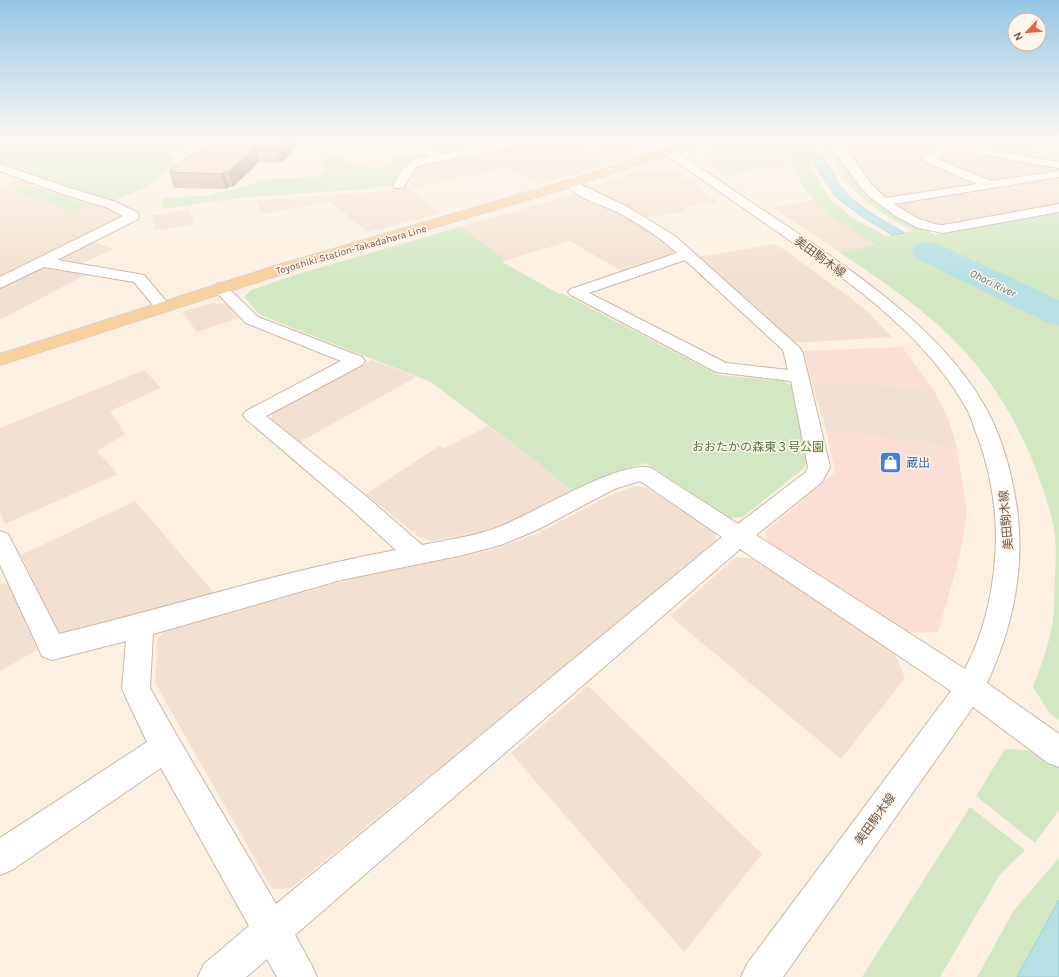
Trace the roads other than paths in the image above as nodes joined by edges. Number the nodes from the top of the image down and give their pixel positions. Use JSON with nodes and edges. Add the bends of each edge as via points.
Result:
{"nodes":[{"id":1,"x":50,"y":186,"type":"edge"},
{"id":2,"x":565,"y":186,"type":"edge"},
{"id":3,"x":573,"y":186,"type":"edge"},
{"id":4,"x":720,"y":186,"type":"edge"},
{"id":5,"x":866,"y":186,"type":"edge"},
{"id":6,"x":987,"y":186,"type":"edge"},
{"id":7,"x":884,"y":202,"type":"junction"},
{"id":8,"x":1059,"y":208,"type":"edge"},
{"id":9,"x":686,"y":255,"type":"junction"},
{"id":10,"x":42,"y":262,"type":"junction"},
{"id":11,"x":0,"y":283,"type":"edge"},
{"id":12,"x":220,"y":288,"type":"junction"},
{"id":13,"x":163,"y":306,"type":"junction"},
{"id":14,"x":0,"y":360,"type":"edge"},
{"id":15,"x":798,"y":376,"type":"junction"},
{"id":16,"x":739,"y":536,"type":"junction"},
{"id":17,"x":0,"y":540,"type":"edge"},
{"id":18,"x":416,"y":554,"type":"junction"},
{"id":19,"x":7,"y":572,"type":"edge"},
{"id":20,"x":140,"y":626,"type":"junction"},
{"id":21,"x":970,"y":688,"type":"junction"},
{"id":22,"x":1049,"y":745,"type":"edge"},
{"id":23,"x":166,"y":747,"type":"junction"},
{"id":24,"x":0,"y":858,"type":"edge"},
{"id":25,"x":272,"y":931,"type":"junction"},
{"id":26,"x":217,"y":977,"type":"edge"},
{"id":27,"x":298,"y":977,"type":"edge"},
{"id":28,"x":760,"y":977,"type":"edge"}],
"edges":[{"from":1,"to":10,"type":"street","via":[[112,205],[133,216]]},
{"from":2,"to":12,"type":"main road","name":"Toyoshiki Station-Takadahara Line"},
{"from":3,"to":9,"type":"street","via":[[623,210],[670,239]]},
{"from":4,"to":21,"type":"street","name":"美田駒木線","via":[[822,256],[908,324],[942,362],[977,410],[1001,477],[1007,512],[1009,556],[998,619],[986,654]]},
{"from":5,"to":7,"type":"street"},
{"from":6,"to":7,"type":"street"},
{"from":7,"to":8,"type":"street","via":[[912,220],[933,229]]},
{"from":9,"to":15,"type":"street","via":[[791,348]]},
{"from":9,"to":15,"type":"street","via":[[576,292],[722,368]]},
{"from":10,"to":11,"type":"street"},
{"from":10,"to":13,"type":"street","via":[[139,278]]},
{"from":12,"to":13,"type":"main road","name":"Toyoshiki Station-Takadahara Line"},
{"from":12,"to":18,"type":"street","via":[[252,320],[356,361],[253,415]]},
{"from":13,"to":14,"type":"main road","name":"Toyoshiki Station-Takadahara Line"},
{"from":15,"to":16,"type":"street","via":[[820,468],[814,477]]},
{"from":16,"to":18,"type":"street","via":[[643,472],[606,484],[501,536],[464,546]]},
{"from":16,"to":21,"type":"street"},
{"from":16,"to":25,"type":"street"},
{"from":17,"to":19,"type":"street"},
{"from":18,"to":20,"type":"street","via":[[341,570]]},
{"from":19,"to":20,"type":"street","via":[[52,648]]},
{"from":20,"to":23,"type":"street","via":[[136,689]]},
{"from":21,"to":22,"type":"street"},
{"from":21,"to":28,"type":"street","name":"美田駒木線"},
{"from":23,"to":24,"type":"street"},
{"from":23,"to":25,"type":"street"},
{"from":25,"to":26,"type":"street"},
{"from":25,"to":27,"type":"street"}]}
